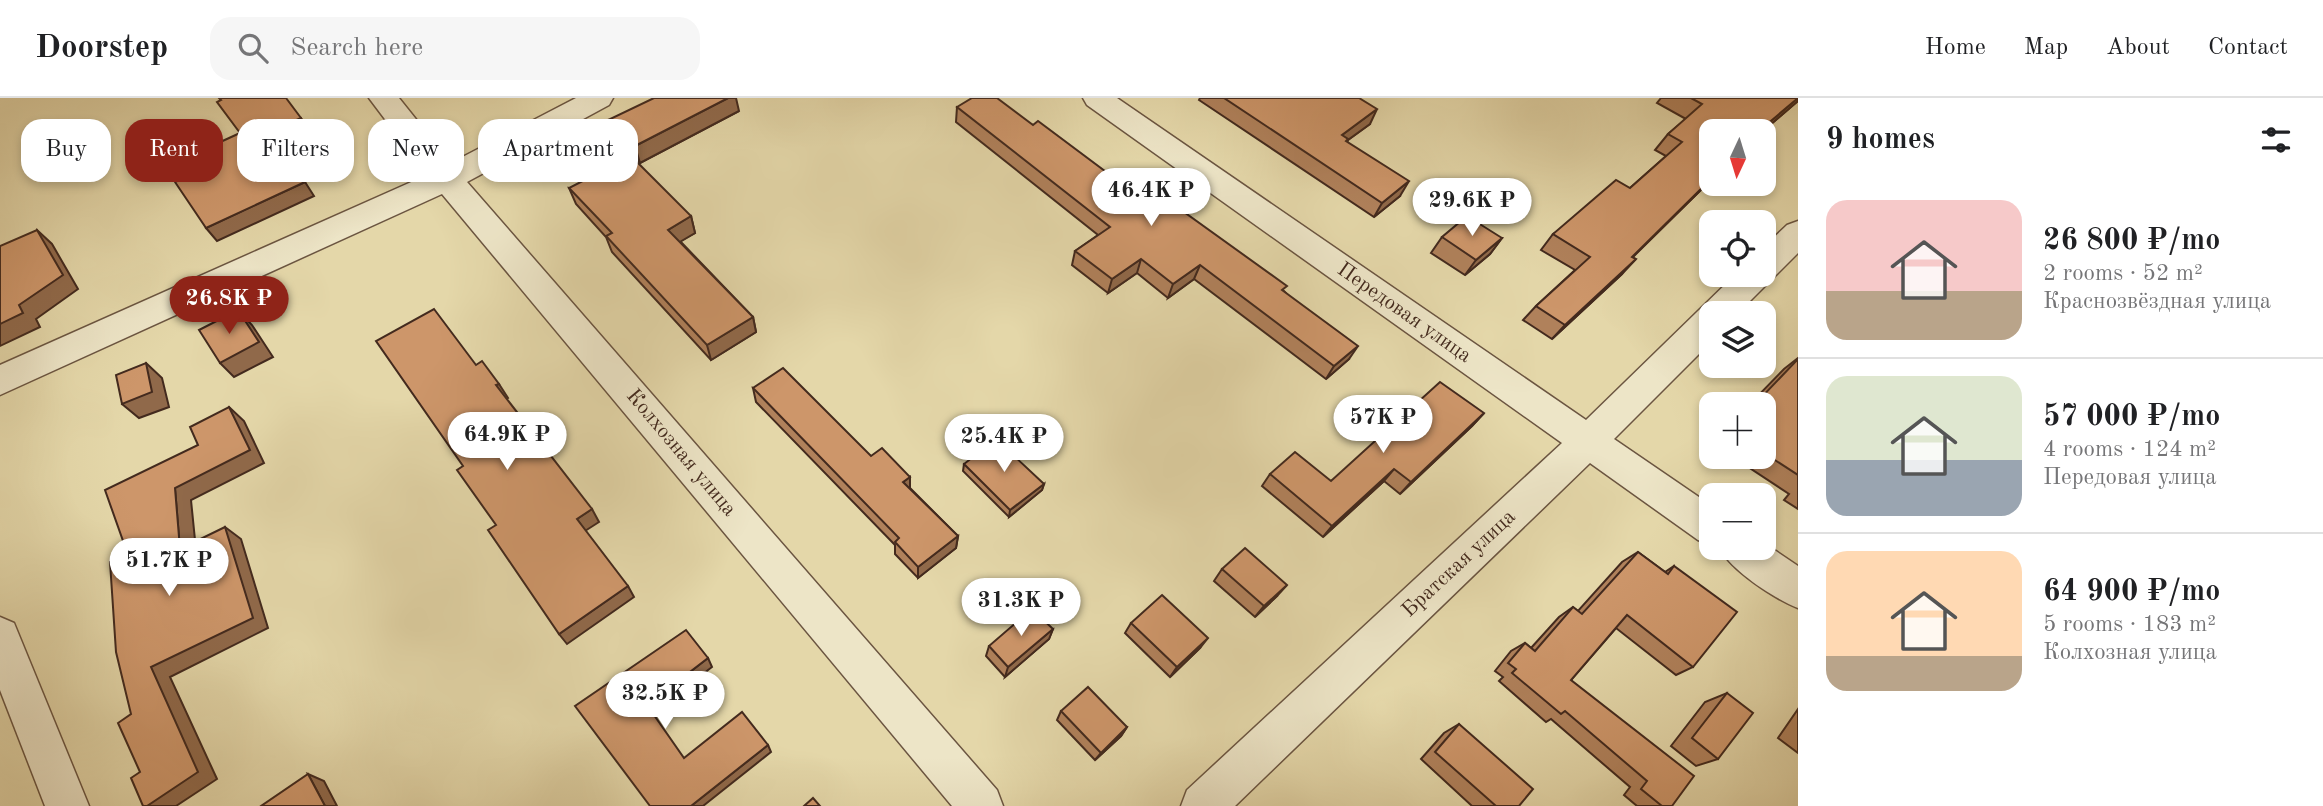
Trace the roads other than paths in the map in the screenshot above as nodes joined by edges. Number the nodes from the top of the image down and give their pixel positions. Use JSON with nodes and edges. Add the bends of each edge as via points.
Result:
{"nodes":[{"id":1,"x":383,"y":98,"type":"edge"},
{"id":2,"x":599,"y":98,"type":"edge"},
{"id":3,"x":1097,"y":98,"type":"edge"},
{"id":4,"x":400,"y":119,"type":"edge"},
{"id":5,"x":464,"y":170,"type":"edge"},
{"id":6,"x":440,"y":182,"type":"edge"},
{"id":7,"x":450,"y":182,"type":"edge"},
{"id":8,"x":1798,"y":233,"type":"edge"},
{"id":9,"x":1776,"y":255,"type":"edge"},
{"id":10,"x":1744,"y":287,"type":"edge"},
{"id":11,"x":1729,"y":301,"type":"edge"},
{"id":12,"x":1699,"y":332,"type":"edge"},
{"id":13,"x":0,"y":381,"type":"edge"},
{"id":14,"x":1588,"y":442,"type":"junction"},
{"id":15,"x":1699,"y":519,"type":"edge"},
{"id":16,"x":1756,"y":560,"type":"edge"},
{"id":17,"x":1798,"y":589,"type":"edge"},
{"id":18,"x":0,"y":637,"type":"edge"},
{"id":19,"x":67,"y":806,"type":"edge"},
{"id":20,"x":981,"y":806,"type":"edge"},
{"id":21,"x":1203,"y":806,"type":"edge"}],
"edges":[{"from":1,"to":4,"type":"street","name":"Колхозная улица"},
{"from":2,"to":5,"type":"street"},
{"from":3,"to":14,"type":"street","name":"Передовая улица"},
{"from":6,"to":13,"type":"street"},
{"from":7,"to":20,"type":"street","name":"Колхозная улица"},
{"from":8,"to":9,"type":"street"},
{"from":10,"to":11,"type":"street"},
{"from":12,"to":14,"type":"street","name":"Братская улица"},
{"from":14,"to":15,"type":"street","name":"Передовая улица"},
{"from":14,"to":21,"type":"street","name":"Братская улица"},
{"from":16,"to":17,"type":"street"},
{"from":18,"to":19,"type":"street"}]}
